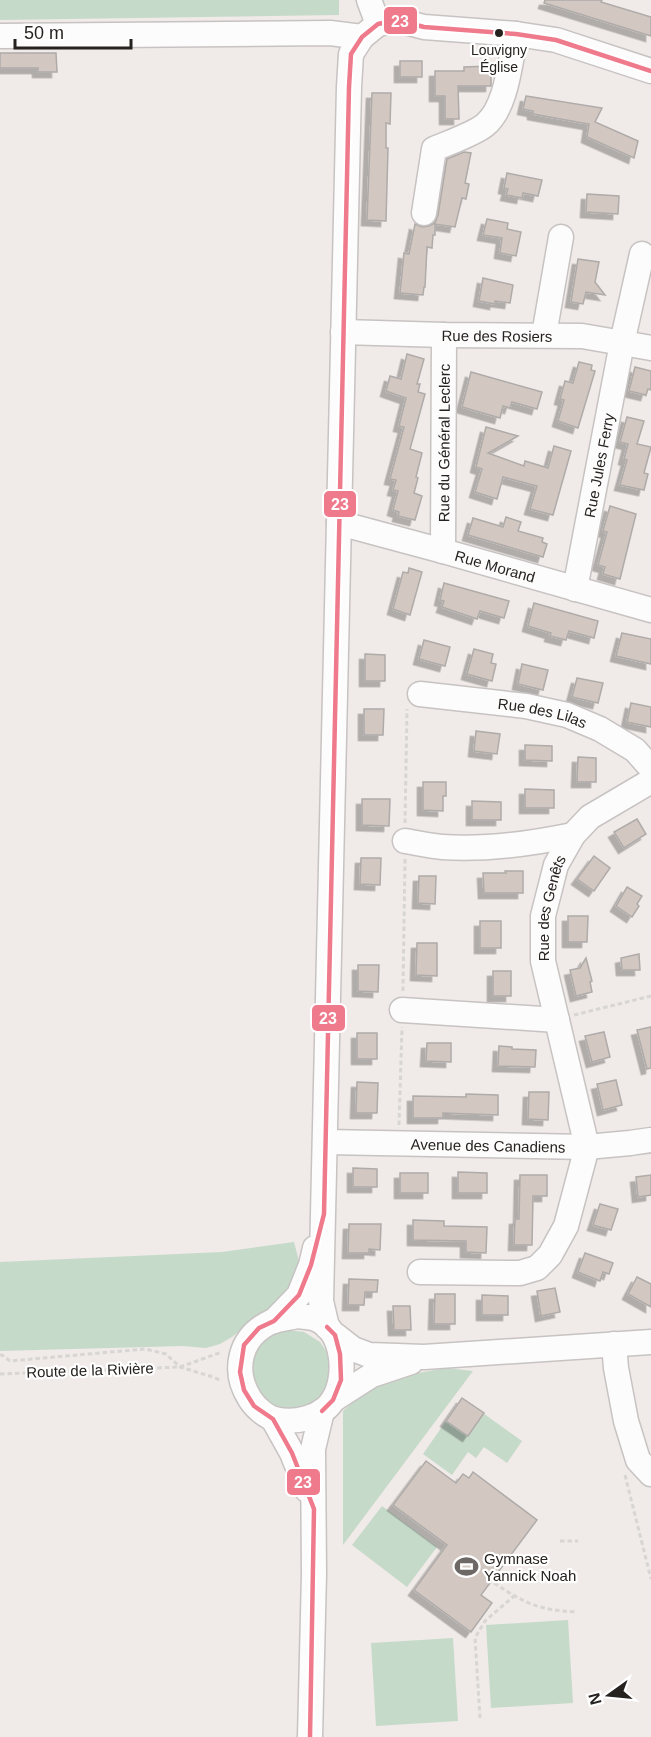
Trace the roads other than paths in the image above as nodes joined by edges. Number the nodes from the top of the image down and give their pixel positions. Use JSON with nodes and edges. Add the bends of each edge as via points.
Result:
{"nodes":[{"id":1,"x":369,"y":0,"type":"edge"},
{"id":2,"x":370,"y":31,"type":"junction"},
{"id":3,"x":516,"y":34,"type":"junction"},
{"id":4,"x":0,"y":36,"type":"edge"},
{"id":5,"x":651,"y":70,"type":"edge"},
{"id":6,"x":424,"y":213,"type":"dead end"},
{"id":7,"x":561,"y":237,"type":"dead end"},
{"id":8,"x":642,"y":254,"type":"dead end"},
{"id":9,"x":344,"y":332,"type":"junction"},
{"id":10,"x":444,"y":335,"type":"junction"},
{"id":11,"x":544,"y":335,"type":"junction"},
{"id":12,"x":622,"y":342,"type":"junction"},
{"id":13,"x":651,"y":348,"type":"edge"},
{"id":14,"x":339,"y":524,"type":"junction"},
{"id":15,"x":443,"y":551,"type":"junction"},
{"id":16,"x":575,"y":589,"type":"junction"},
{"id":17,"x":651,"y":610,"type":"edge"},
{"id":18,"x":420,"y":694,"type":"road end"},
{"id":19,"x":651,"y":768,"type":"edge"},
{"id":20,"x":651,"y":781,"type":"edge"},
{"id":21,"x":573,"y":835,"type":"junction"},
{"id":22,"x":405,"y":841,"type":"road end"},
{"id":23,"x":402,"y":1010,"type":"road end"},
{"id":24,"x":557,"y":1020,"type":"junction"},
{"id":25,"x":651,"y":1140,"type":"edge"},
{"id":26,"x":326,"y":1142,"type":"junction"},
{"id":27,"x":587,"y":1147,"type":"junction"},
{"id":28,"x":324,"y":1214,"type":"junction"},
{"id":29,"x":420,"y":1272,"type":"dead end"},
{"id":30,"x":274,"y":1321,"type":"junction"},
{"id":31,"x":331,"y":1331,"type":"junction"},
{"id":32,"x":651,"y":1342,"type":"edge"},
{"id":33,"x":614,"y":1349,"type":"junction"},
{"id":34,"x":424,"y":1357,"type":"junction"},
{"id":35,"x":328,"y":1406,"type":"junction"},
{"id":36,"x":273,"y":1419,"type":"junction"},
{"id":37,"x":651,"y":1474,"type":"edge"},
{"id":38,"x":314,"y":1509,"type":"junction"},
{"id":39,"x":310,"y":1737,"type":"edge"}],
"edges":[{"from":1,"to":2,"type":"street"},
{"from":2,"to":3,"type":"street","via":[[396,20],[424,27]]},
{"from":2,"to":4,"type":"street"},
{"from":2,"to":9,"type":"street","via":[[351,54]]},
{"from":3,"to":5,"type":"street","via":[[556,40]]},
{"from":3,"to":6,"type":"street","via":[[502,102],[494,116],[483,127],[434,149]]},
{"from":7,"to":11,"type":"street"},
{"from":8,"to":12,"type":"street","name":"Rue Jules Ferry"},
{"from":9,"to":10,"type":"street","name":"Rue des Rosiers"},
{"from":9,"to":14,"type":"street"},
{"from":10,"to":11,"type":"street","name":"Rue des Rosiers"},
{"from":10,"to":15,"type":"street","name":"Rue du Général Leclerc"},
{"from":11,"to":12,"type":"street","name":"Rue des Rosiers"},
{"from":12,"to":13,"type":"street","name":"Rue des Rosiers"},
{"from":12,"to":16,"type":"street","name":"Rue Jules Ferry"},
{"from":14,"to":15,"type":"street","name":"Rue Morand"},
{"from":14,"to":26,"type":"street"},
{"from":15,"to":16,"type":"street","name":"Rue Morand"},
{"from":16,"to":17,"type":"street","name":"Rue Morand"},
{"from":18,"to":19,"type":"street","name":"Rue des Lilas","via":[[526,706],[567,715],[635,750]]},
{"from":20,"to":21,"type":"street","name":"Rue des Genêts","via":[[590,817]]},
{"from":21,"to":22,"type":"street","via":[[481,848]]},
{"from":21,"to":24,"type":"street","name":"Rue des Genêts","via":[[556,865],[543,916],[543,961]]},
{"from":23,"to":24,"type":"street"},
{"from":24,"to":27,"type":"street","name":"Rue des Genêts"},
{"from":25,"to":27,"type":"street","name":"Avenue des Canadiens"},
{"from":26,"to":27,"type":"street","name":"Avenue des Canadiens"},
{"from":26,"to":28,"type":"street"},
{"from":27,"to":29,"type":"street","via":[[566,1226],[550,1255],[537,1268],[520,1273]]},
{"from":28,"to":30,"type":"street","via":[[299,1295]]},
{"from":28,"to":31,"type":"street","via":[[321,1301]]},
{"from":30,"to":31,"type":"street","via":[[297,1316],[315,1319]]},
{"from":30,"to":36,"type":"street","via":[[259,1329],[244,1345],[240,1372],[244,1390],[255,1406]]},
{"from":31,"to":34,"type":"street","via":[[353,1349],[369,1355]]},
{"from":31,"to":35,"type":"street","via":[[340,1354],[341,1380]]},
{"from":32,"to":33,"type":"street"},
{"from":33,"to":34,"type":"street","via":[[557,1348]]},
{"from":33,"to":37,"type":"street","via":[[626,1421],[638,1460]]},
{"from":34,"to":35,"type":"street","via":[[372,1375]]},
{"from":35,"to":36,"type":"street","via":[[294,1421]]},
{"from":35,"to":38,"type":"street","via":[[313,1449]]},
{"from":36,"to":38,"type":"street","via":[[296,1460]]},
{"from":38,"to":39,"type":"street"}]}
